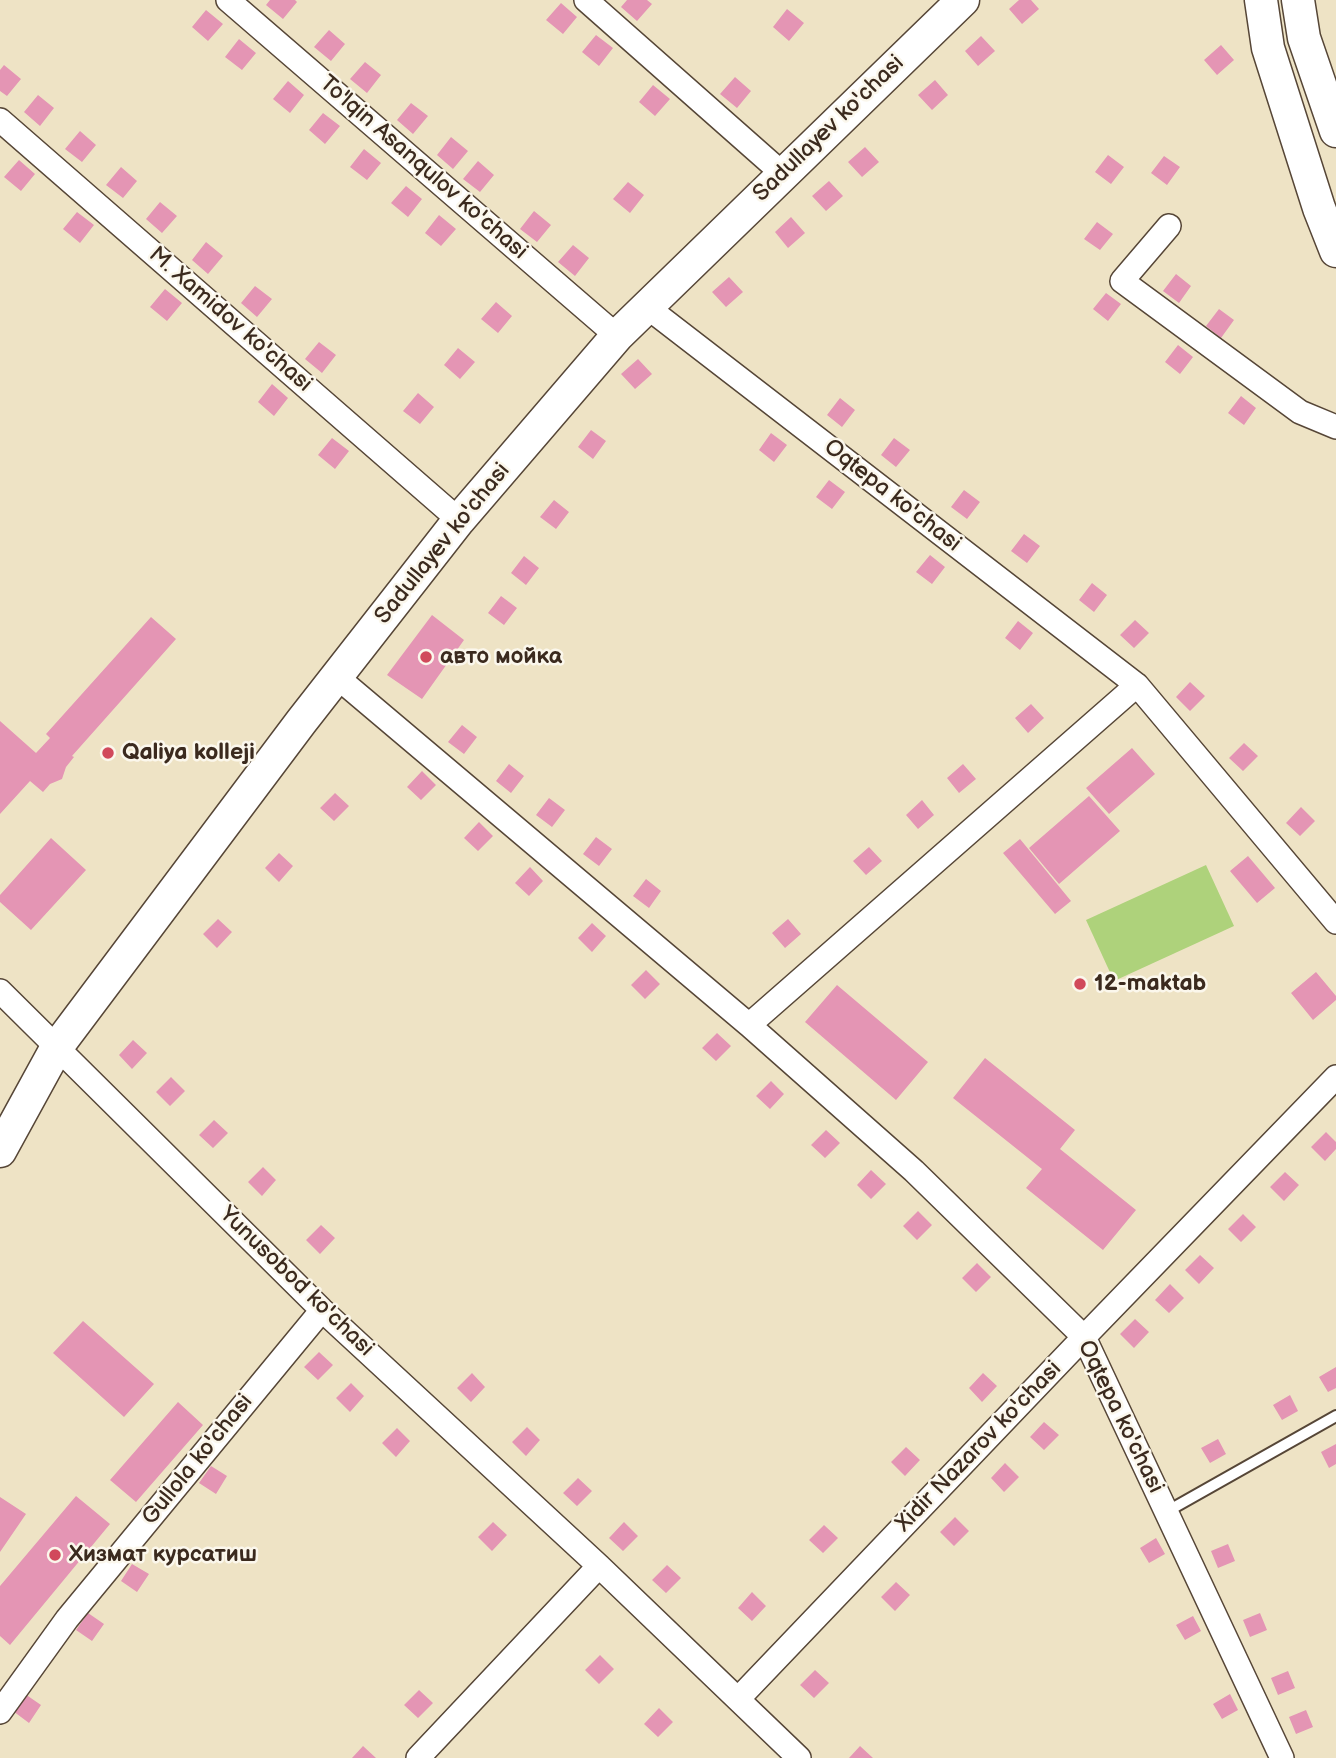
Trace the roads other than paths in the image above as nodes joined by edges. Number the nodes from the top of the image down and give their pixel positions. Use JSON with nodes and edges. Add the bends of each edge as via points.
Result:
{"nodes":[{"id":1,"x":228,"y":0,"type":"edge"},
{"id":2,"x":586,"y":0,"type":"edge"},
{"id":3,"x":963,"y":0,"type":"edge"},
{"id":4,"x":1261,"y":0,"type":"edge"},
{"id":5,"x":1298,"y":0,"type":"edge"},
{"id":6,"x":0,"y":120,"type":"edge"},
{"id":7,"x":1336,"y":131,"type":"edge"},
{"id":8,"x":783,"y":173,"type":"junction"},
{"id":9,"x":1169,"y":226,"type":"dead end"},
{"id":10,"x":1336,"y":251,"type":"edge"},
{"id":11,"x":647,"y":307,"type":"junction"},
{"id":12,"x":617,"y":336,"type":"junction"},
{"id":13,"x":1336,"y":427,"type":"edge"},
{"id":14,"x":460,"y":520,"type":"junction"},
{"id":15,"x":337,"y":677,"type":"junction"},
{"id":16,"x":1138,"y":685,"type":"junction"},
{"id":17,"x":1336,"y":922,"type":"edge"},
{"id":18,"x":0,"y":991,"type":"edge"},
{"id":19,"x":749,"y":1025,"type":"junction"},
{"id":20,"x":57,"y":1047,"type":"junction"},
{"id":21,"x":1336,"y":1077,"type":"edge"},
{"id":22,"x":0,"y":1151,"type":"edge"},
{"id":23,"x":322,"y":1310,"type":"junction"},
{"id":24,"x":1084,"y":1337,"type":"junction"},
{"id":25,"x":1336,"y":1416,"type":"edge"},
{"id":26,"x":1166,"y":1512,"type":"junction"},
{"id":27,"x":599,"y":1566,"type":"junction"},
{"id":28,"x":740,"y":1698,"type":"junction"},
{"id":29,"x":0,"y":1712,"type":"edge"},
{"id":30,"x":418,"y":1758,"type":"edge"},
{"id":31,"x":799,"y":1758,"type":"edge"},
{"id":32,"x":1282,"y":1758,"type":"edge"}],
"edges":[{"from":1,"to":12,"type":"street","name":"To'lqin Asanqulov ko'chasi"},
{"from":2,"to":8,"type":"street"},
{"from":3,"to":8,"type":"main road","name":"Sadullayev ko'chasi"},
{"from":4,"to":10,"type":"main road","via":[[1268,48]]},
{"from":5,"to":7,"type":"main road","via":[[1304,38]]},
{"from":6,"to":14,"type":"street","name":"M. Xamidov ko'chasi"},
{"from":8,"to":11,"type":"main road","name":"Sadullayev ko'chasi"},
{"from":9,"to":13,"type":"street","via":[[1122,281],[1300,412]]},
{"from":11,"to":12,"type":"main road","name":"Sadullayev ko'chasi"},
{"from":11,"to":16,"type":"street","name":"Oqtepa ko'chasi"},
{"from":12,"to":14,"type":"main road","name":"Sadullayev ko'chasi"},
{"from":14,"to":15,"type":"main road","name":"Sadullayev ko'chasi"},
{"from":15,"to":19,"type":"street","name":"Oqtepa ko'chasi"},
{"from":15,"to":20,"type":"main road","name":"Sadullayev ko'chasi"},
{"from":16,"to":17,"type":"street","name":"Oqtepa ko'chasi"},
{"from":16,"to":19,"type":"street"},
{"from":18,"to":20,"type":"street","name":"Yunusobod ko'chasi"},
{"from":19,"to":24,"type":"street","name":"Oqtepa ko'chasi","via":[[914,1171]]},
{"from":20,"to":22,"type":"main road","name":"Sadullayev ko'chasi"},
{"from":20,"to":23,"type":"street","name":"Yunusobod ko'chasi"},
{"from":21,"to":24,"type":"street","name":"Xidir Nazarov ko'chasi"},
{"from":23,"to":27,"type":"street","name":"Yunusobod ko'chasi"},
{"from":23,"to":29,"type":"street","name":"Gullola ko'chasi","via":[[67,1619]]},
{"from":24,"to":26,"type":"street","name":"Oqtepa ko'chasi"},
{"from":24,"to":28,"type":"street","name":"Xidir Nazarov ko'chasi"},
{"from":25,"to":26,"type":"lane"},
{"from":26,"to":32,"type":"street","name":"Oqtepa ko'chasi"},
{"from":27,"to":28,"type":"street","name":"Yunusobod ko'chasi"},
{"from":27,"to":30,"type":"street"},
{"from":28,"to":31,"type":"street","name":"Yunusobod ko'chasi"}]}
